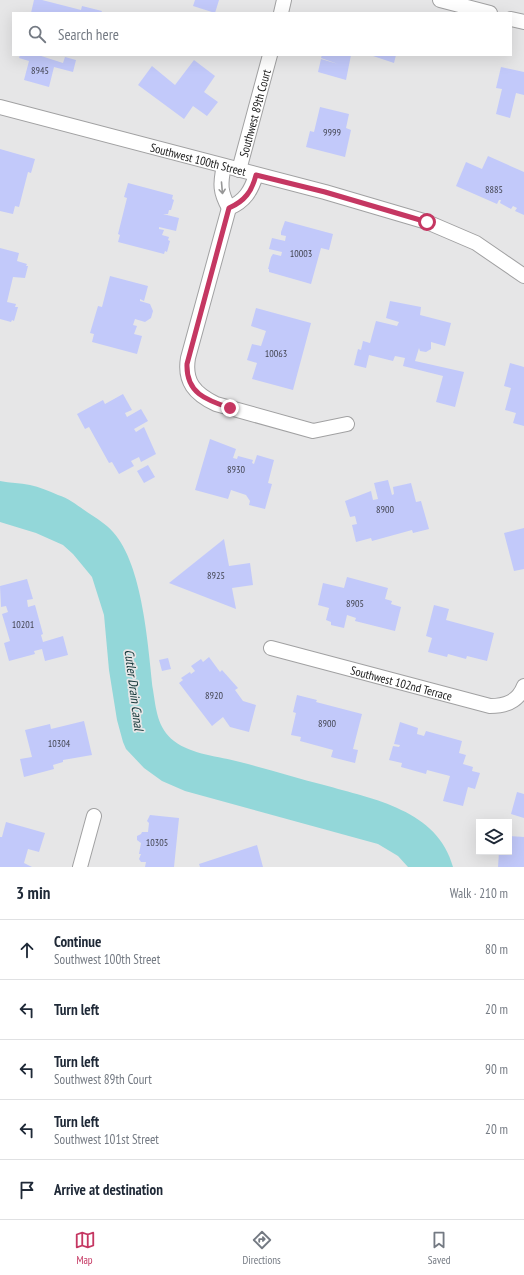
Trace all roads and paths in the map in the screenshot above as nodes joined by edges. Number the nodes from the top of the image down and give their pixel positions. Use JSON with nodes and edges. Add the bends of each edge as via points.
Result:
{"nodes":[{"id":1,"x":284,"y":0,"type":"edge"},
{"id":2,"x":440,"y":0,"type":"edge"},
{"id":3,"x":281,"y":12,"type":"edge"},
{"id":4,"x":486,"y":12,"type":"edge"},
{"id":5,"x":512,"y":18,"type":"edge"},
{"id":6,"x":524,"y":22,"type":"edge"},
{"id":7,"x":270,"y":56,"type":"edge"},
{"id":8,"x":0,"y":107,"type":"edge"},
{"id":9,"x":224,"y":166,"type":"junction"},
{"id":10,"x":240,"y":170,"type":"junction"},
{"id":11,"x":256,"y":175,"type":"junction"},
{"id":12,"x":229,"y":208,"type":"junction"},
{"id":13,"x":524,"y":276,"type":"edge"},
{"id":14,"x":347,"y":424,"type":"dead end"},
{"id":15,"x":271,"y":648,"type":"dead end"},
{"id":16,"x":524,"y":686,"type":"edge"},
{"id":17,"x":94,"y":816,"type":"dead end"},
{"id":18,"x":80,"y":867,"type":"edge"}],
"edges":[{"from":1,"to":3,"type":"street"},
{"from":2,"to":4,"type":"street"},
{"from":5,"to":6,"type":"street"},
{"from":7,"to":10,"type":"street","name":"Southwest 89th Court"},
{"from":8,"to":9,"type":"street","name":"Southwest 100th Street"},
{"from":9,"to":10,"type":"street","name":"Southwest 100th Street"},
{"from":9,"to":12,"type":"street","one_way":true,"via":[[221,187]]},
{"from":10,"to":11,"type":"street","name":"Southwest 100th Street"},
{"from":11,"to":12,"type":"street","via":[[245,198]]},
{"from":11,"to":13,"type":"street","name":"Southwest 100th Street","via":[[369,204],[444,228],[491,252]]},
{"from":12,"to":14,"type":"street","via":[[188,358],[188,381],[191,387],[216,404],[313,431]]},
{"from":15,"to":16,"type":"street","name":"Southwest 102nd Terrace","via":[[490,706],[503,706],[514,701]]},
{"from":17,"to":18,"type":"street"}]}
